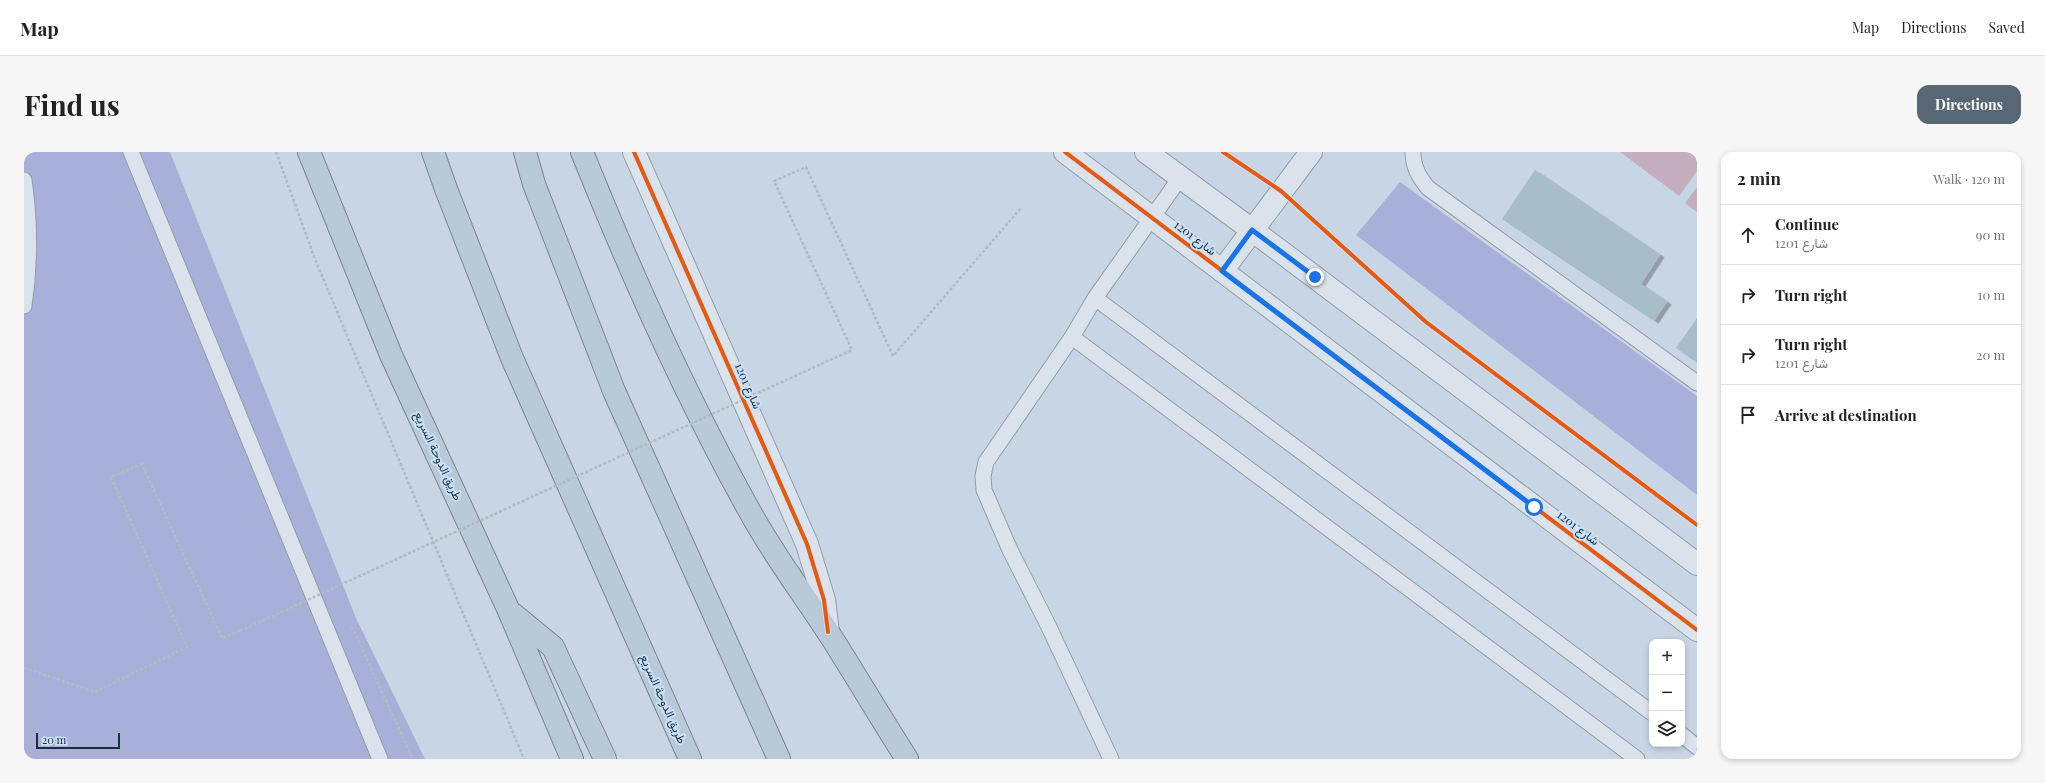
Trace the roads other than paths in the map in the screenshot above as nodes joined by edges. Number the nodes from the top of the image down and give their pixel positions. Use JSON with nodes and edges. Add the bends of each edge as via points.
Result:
{"nodes":[{"id":1,"x":131,"y":152,"type":"edge"},
{"id":2,"x":309,"y":152,"type":"edge"},
{"id":3,"x":433,"y":152,"type":"edge"},
{"id":4,"x":524,"y":152,"type":"edge"},
{"id":5,"x":582,"y":152,"type":"edge"},
{"id":6,"x":634,"y":152,"type":"edge"},
{"id":7,"x":1065,"y":152,"type":"edge"},
{"id":8,"x":1146,"y":152,"type":"edge"},
{"id":9,"x":1310,"y":152,"type":"edge"},
{"id":10,"x":1413,"y":152,"type":"edge"},
{"id":11,"x":1180,"y":178,"type":"junction"},
{"id":12,"x":24,"y":180,"type":"edge"},
{"id":13,"x":1152,"y":218,"type":"junction"},
{"id":14,"x":1252,"y":230,"type":"junction"},
{"id":15,"x":1222,"y":271,"type":"junction"},
{"id":16,"x":1095,"y":298,"type":"junction"},
{"id":17,"x":24,"y":306,"type":"edge"},
{"id":18,"x":1072,"y":337,"type":"junction"},
{"id":19,"x":1697,"y":383,"type":"edge"},
{"id":20,"x":1697,"y":564,"type":"edge"},
{"id":21,"x":510,"y":611,"type":"junction"},
{"id":22,"x":1697,"y":630,"type":"edge"},
{"id":23,"x":828,"y":632,"type":"junction"},
{"id":24,"x":1649,"y":711,"type":"edge"},
{"id":25,"x":1685,"y":737,"type":"edge"},
{"id":26,"x":1697,"y":746,"type":"edge"},
{"id":27,"x":380,"y":759,"type":"edge"},
{"id":28,"x":572,"y":759,"type":"edge"},
{"id":29,"x":605,"y":759,"type":"edge"},
{"id":30,"x":690,"y":759,"type":"edge"},
{"id":31,"x":779,"y":759,"type":"edge"},
{"id":32,"x":907,"y":759,"type":"edge"},
{"id":33,"x":1111,"y":759,"type":"edge"},
{"id":34,"x":1637,"y":759,"type":"edge"}],
"edges":[{"from":1,"to":27,"type":"lane"},
{"from":2,"to":21,"type":"highway","name":"طريق الدوحة السريع","via":[[391,355]]},
{"from":3,"to":30,"type":"highway","name":"طريق الدوحة السريع","via":[[512,358]]},
{"from":4,"to":31,"type":"highway","via":[[614,391]]},
{"from":5,"to":23,"type":"highway","via":[[614,232],[662,338],[742,497]]},
{"from":6,"to":23,"type":"street","name":"شارع 1201","via":[[807,544],[824,600]]},
{"from":7,"to":13,"type":"street","name":"شارع 1201"},
{"from":8,"to":11,"type":"street"},
{"from":9,"to":14,"type":"street"},
{"from":10,"to":19,"type":"lane","via":[[1418,175],[1428,188]]},
{"from":11,"to":13,"type":"lane"},
{"from":11,"to":14,"type":"street"},
{"from":12,"to":17,"type":"lane","via":[[27,202]]},
{"from":13,"to":15,"type":"street","name":"شارع 1201"},
{"from":13,"to":16,"type":"lane"},
{"from":14,"to":15,"type":"street"},
{"from":14,"to":20,"type":"street"},
{"from":15,"to":22,"type":"street","name":"شارع 1201"},
{"from":16,"to":18,"type":"lane"},
{"from":16,"to":24,"type":"lane"},
{"from":18,"to":33,"type":"lane","via":[[986,462],[984,490],[1010,550]]},
{"from":18,"to":34,"type":"lane"},
{"from":21,"to":28,"type":"highway","name":"طريق الدوحة السريع"},
{"from":21,"to":29,"type":"highway","via":[[552,647]]},
{"from":23,"to":32,"type":"highway"},
{"from":25,"to":26,"type":"lane"}]}
